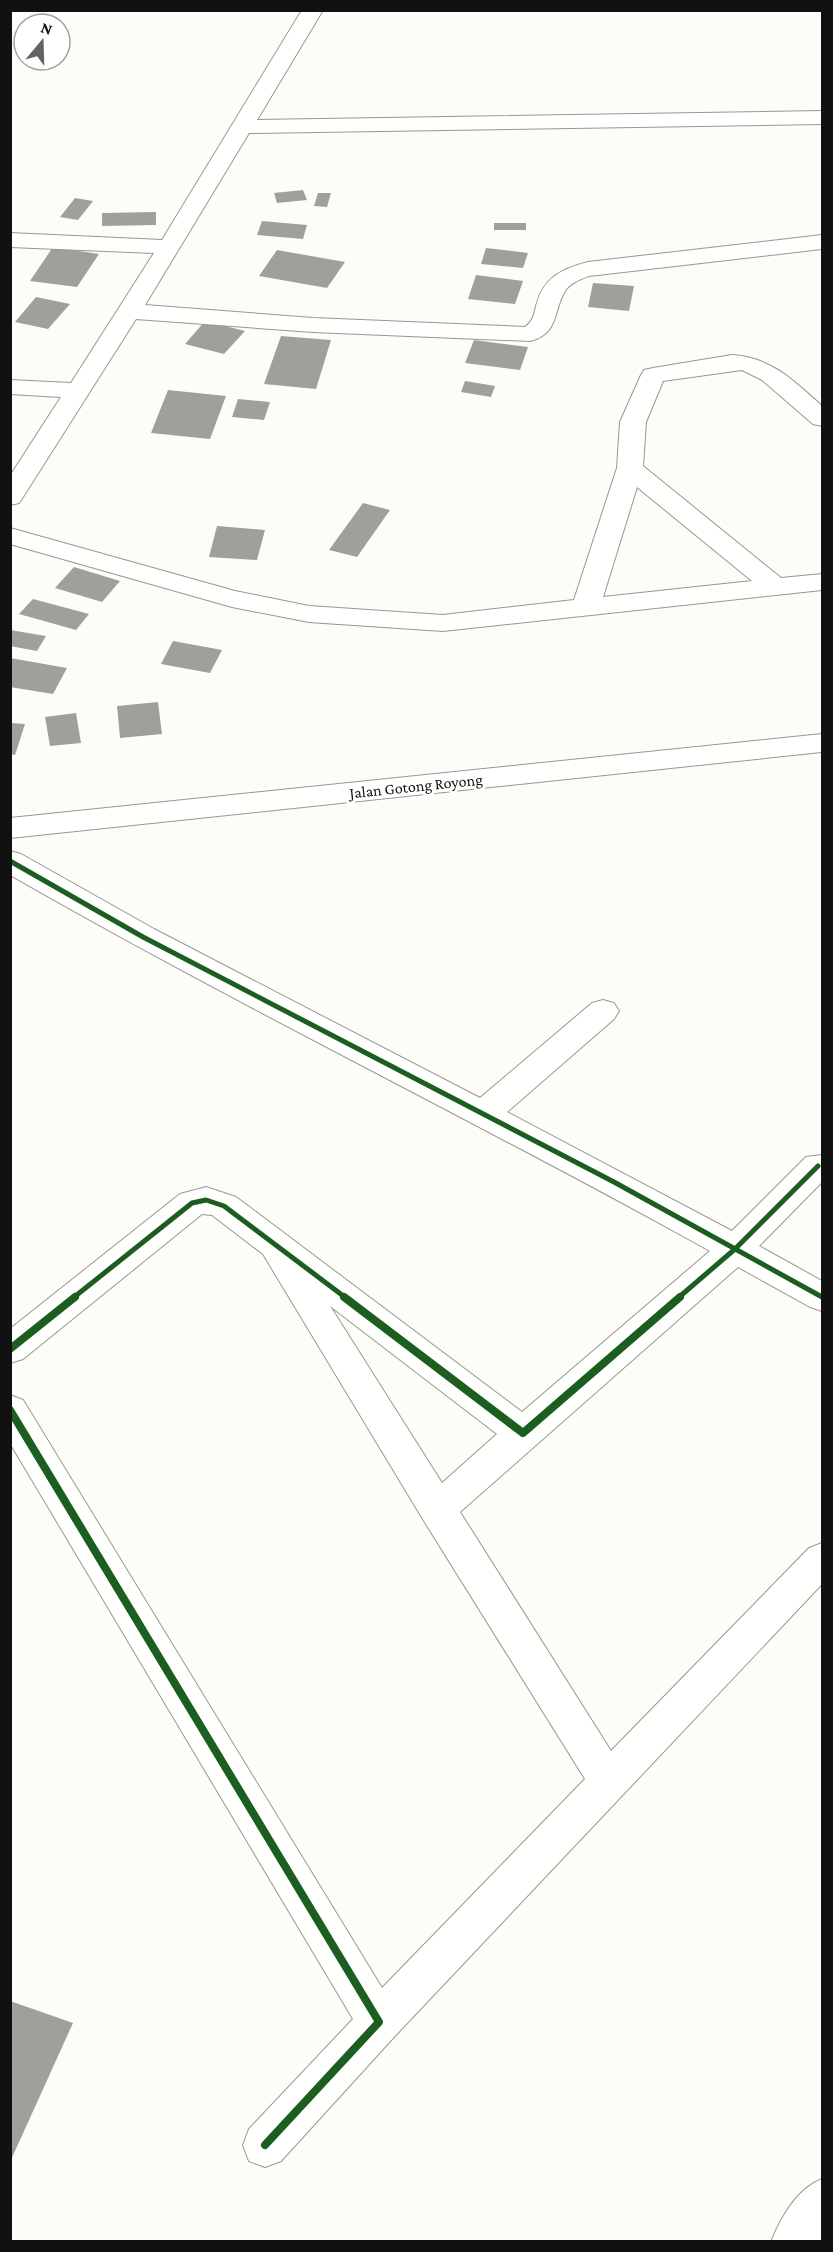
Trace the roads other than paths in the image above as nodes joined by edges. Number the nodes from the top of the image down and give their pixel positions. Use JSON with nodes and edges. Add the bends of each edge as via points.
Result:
{"nodes":[{"id":1,"x":313,"y":10,"type":"edge"},
{"id":2,"x":822,"y":118,"type":"edge"},
{"id":3,"x":242,"y":127,"type":"junction"},
{"id":4,"x":10,"y":240,"type":"edge"},
{"id":5,"x":822,"y":242,"type":"edge"},
{"id":6,"x":168,"y":247,"type":"junction"},
{"id":7,"x":128,"y":311,"type":"junction"},
{"id":8,"x":10,"y":387,"type":"edge"},
{"id":9,"x":79,"y":391,"type":"junction"},
{"id":10,"x":822,"y":419,"type":"edge"},
{"id":11,"x":630,"y":468,"type":"junction"},
{"id":12,"x":15,"y":483,"type":"edge"},
{"id":13,"x":10,"y":536,"type":"edge"},
{"id":14,"x":822,"y":582,"type":"edge"},
{"id":15,"x":775,"y":587,"type":"junction"},
{"id":16,"x":586,"y":607,"type":"junction"},
{"id":17,"x":822,"y":743,"type":"edge"},
{"id":18,"x":10,"y":828,"type":"edge"},
{"id":19,"x":10,"y":861,"type":"edge"},
{"id":20,"x":603,"y":1011,"type":"dead end"},
{"id":21,"x":483,"y":1114,"type":"junction"},
{"id":22,"x":818,"y":1166,"type":"dead end"},
{"id":23,"x":270,"y":1239,"type":"junction"},
{"id":24,"x":735,"y":1249,"type":"junction"},
{"id":25,"x":822,"y":1297,"type":"edge"},
{"id":26,"x":10,"y":1350,"type":"edge"},
{"id":27,"x":10,"y":1410,"type":"edge"},
{"id":28,"x":523,"y":1433,"type":"junction"},
{"id":29,"x":437,"y":1510,"type":"junction"},
{"id":30,"x":822,"y":1559,"type":"edge"},
{"id":31,"x":609,"y":1783,"type":"junction"},
{"id":32,"x":379,"y":2022,"type":"junction"},
{"id":33,"x":265,"y":2145,"type":"dead end"},
{"id":34,"x":822,"y":2201,"type":"edge"},
{"id":35,"x":793,"y":2241,"type":"edge"}],
"edges":[{"from":1,"to":3,"type":"street"},
{"from":2,"to":3,"type":"street"},
{"from":3,"to":6,"type":"street"},
{"from":4,"to":6,"type":"street"},
{"from":5,"to":7,"type":"street","via":[[596,267],[557,285],[542,327],[530,334],[313,325]]},
{"from":6,"to":7,"type":"street"},
{"from":7,"to":9,"type":"street"},
{"from":8,"to":9,"type":"street"},
{"from":9,"to":12,"type":"street"},
{"from":10,"to":11,"type":"street","via":[[771,375],[747,363],[658,373],[650,378],[633,422]]},
{"from":11,"to":15,"type":"street"},
{"from":11,"to":16,"type":"street"},
{"from":13,"to":16,"type":"street","via":[[232,599],[309,614],[443,623]]},
{"from":14,"to":15,"type":"street"},
{"from":15,"to":16,"type":"street"},
{"from":17,"to":18,"type":"street","name":"Jalan Gotong Royong"},
{"from":19,"to":21,"type":"street","via":[[143,937]]},
{"from":20,"to":21,"type":"street"},
{"from":21,"to":24,"type":"street"},
{"from":22,"to":24,"type":"street"},
{"from":23,"to":26,"type":"street","via":[[224,1206],[206,1200],[192,1203]]},
{"from":23,"to":28,"type":"street"},
{"from":23,"to":29,"type":"street"},
{"from":24,"to":25,"type":"street"},
{"from":24,"to":28,"type":"street"},
{"from":27,"to":32,"type":"street"},
{"from":28,"to":29,"type":"street"},
{"from":29,"to":31,"type":"street"},
{"from":30,"to":31,"type":"street"},
{"from":31,"to":32,"type":"street"},
{"from":32,"to":33,"type":"street"},
{"from":34,"to":35,"type":"street"}]}
